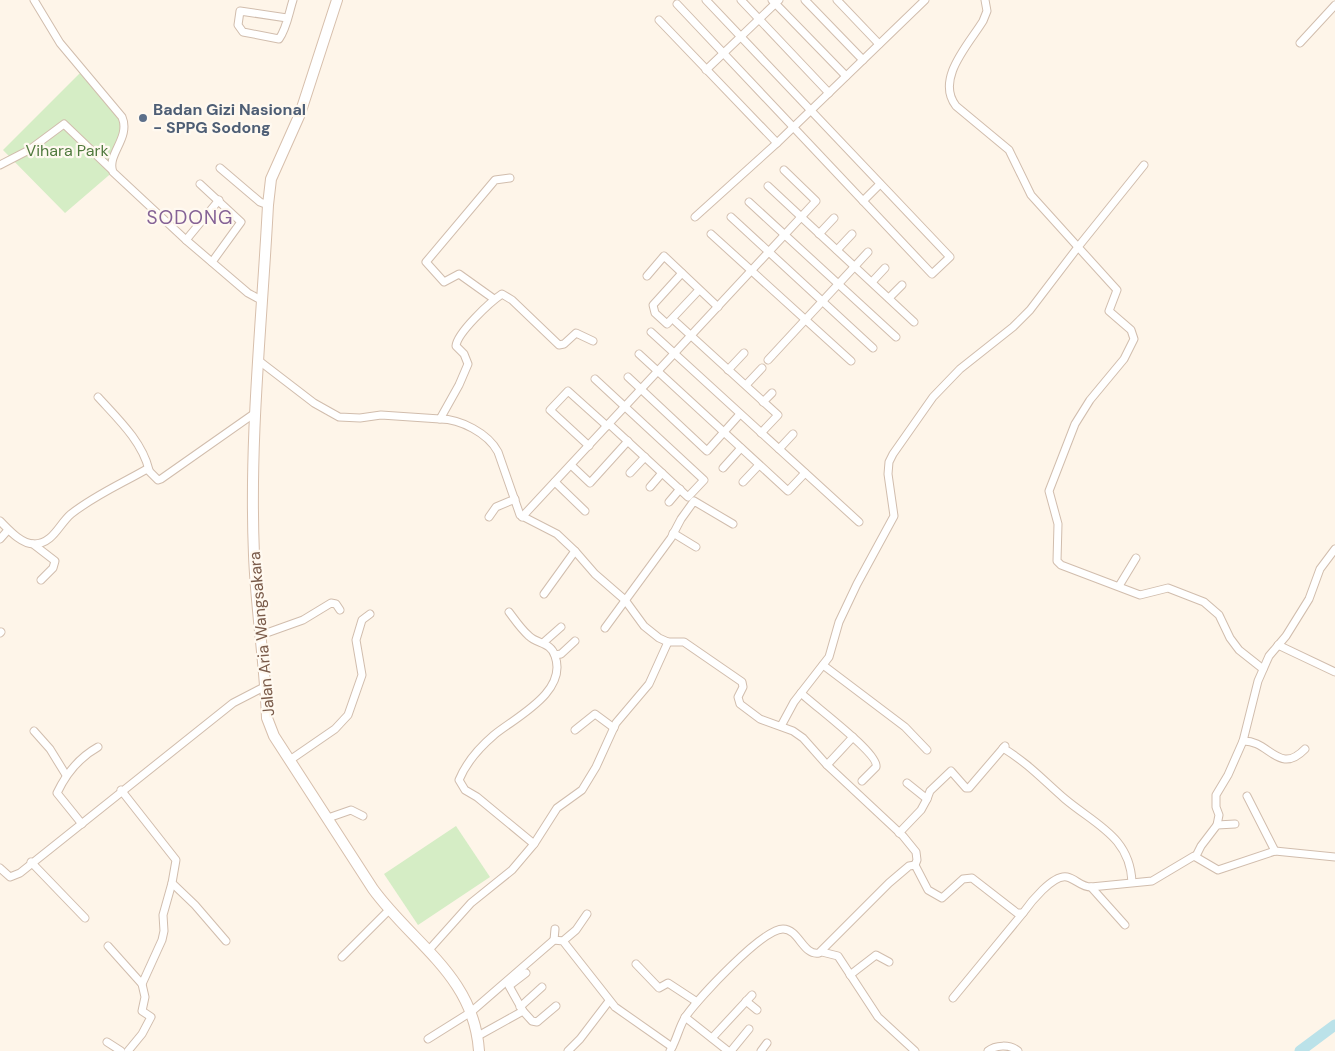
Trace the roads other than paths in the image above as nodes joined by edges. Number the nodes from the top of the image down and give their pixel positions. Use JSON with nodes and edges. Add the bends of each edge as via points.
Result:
{"nodes":[{"id":1,"x":34,"y":0,"type":"edge"},
{"id":2,"x":293,"y":0,"type":"edge"},
{"id":3,"x":337,"y":0,"type":"edge"},
{"id":4,"x":706,"y":0,"type":"edge"},
{"id":5,"x":741,"y":0,"type":"edge"},
{"id":6,"x":805,"y":0,"type":"edge"},
{"id":7,"x":837,"y":0,"type":"edge"},
{"id":8,"x":925,"y":0,"type":"edge"},
{"id":9,"x":985,"y":0,"type":"edge"},
{"id":10,"x":776,"y":1,"type":"edge"},
{"id":11,"x":676,"y":4,"type":"dead end"},
{"id":12,"x":1335,"y":5,"type":"edge"},
{"id":13,"x":288,"y":18,"type":"junction"},
{"id":14,"x":759,"y":19,"type":"junction"},
{"id":15,"x":659,"y":20,"type":"dead end"},
{"id":16,"x":741,"y":36,"type":"junction"},
{"id":17,"x":1300,"y":43,"type":"dead end"},
{"id":18,"x":879,"y":44,"type":"junction"},
{"id":19,"x":723,"y":53,"type":"junction"},
{"id":20,"x":863,"y":60,"type":"junction"},
{"id":21,"x":706,"y":70,"type":"junction"},
{"id":22,"x":846,"y":76,"type":"junction"},
{"id":23,"x":828,"y":93,"type":"junction"},
{"id":24,"x":810,"y":110,"type":"junction"},
{"id":25,"x":793,"y":127,"type":"junction"},
{"id":26,"x":777,"y":143,"type":"junction"},
{"id":27,"x":0,"y":165,"type":"edge"},
{"id":28,"x":1144,"y":165,"type":"dead end"},
{"id":29,"x":220,"y":168,"type":"dead end"},
{"id":30,"x":111,"y":169,"type":"junction"},
{"id":31,"x":784,"y":170,"type":"dead end"},
{"id":32,"x":510,"y":178,"type":"dead end"},
{"id":33,"x":200,"y":184,"type":"dead end"},
{"id":34,"x":880,"y":184,"type":"junction"},
{"id":35,"x":768,"y":186,"type":"dead end"},
{"id":36,"x":219,"y":200,"type":"junction"},
{"id":37,"x":863,"y":201,"type":"junction"},
{"id":38,"x":749,"y":202,"type":"dead end"},
{"id":39,"x":268,"y":205,"type":"junction"},
{"id":40,"x":731,"y":217,"type":"dead end"},
{"id":41,"x":801,"y":217,"type":"junction"},
{"id":42,"x":695,"y":218,"type":"dead end"},
{"id":43,"x":834,"y":218,"type":"dead end"},
{"id":44,"x":711,"y":234,"type":"dead end"},
{"id":45,"x":820,"y":234,"type":"junction"},
{"id":46,"x":852,"y":234,"type":"dead end"},
{"id":47,"x":785,"y":235,"type":"junction"},
{"id":48,"x":186,"y":240,"type":"junction"},
{"id":49,"x":1078,"y":247,"type":"junction"},
{"id":50,"x":837,"y":250,"type":"junction"},
{"id":51,"x":769,"y":252,"type":"junction"},
{"id":52,"x":868,"y":252,"type":"dead end"},
{"id":53,"x":212,"y":262,"type":"junction"},
{"id":54,"x":854,"y":266,"type":"junction"},
{"id":55,"x":885,"y":268,"type":"dead end"},
{"id":56,"x":751,"y":271,"type":"junction"},
{"id":57,"x":682,"y":273,"type":"junction"},
{"id":58,"x":646,"y":276,"type":"dead end"},
{"id":59,"x":872,"y":282,"type":"junction"},
{"id":60,"x":838,"y":284,"type":"junction"},
{"id":61,"x":902,"y":285,"type":"dead end"},
{"id":62,"x":699,"y":290,"type":"junction"},
{"id":63,"x":889,"y":298,"type":"junction"},
{"id":64,"x":494,"y":299,"type":"junction"},
{"id":65,"x":261,"y":300,"type":"junction"},
{"id":66,"x":822,"y":302,"type":"junction"},
{"id":67,"x":718,"y":307,"type":"junction"},
{"id":68,"x":805,"y":320,"type":"junction"},
{"id":69,"x":676,"y":322,"type":"dead end"},
{"id":70,"x":914,"y":322,"type":"dead end"},
{"id":71,"x":651,"y":332,"type":"dead end"},
{"id":72,"x":691,"y":336,"type":"junction"},
{"id":73,"x":896,"y":337,"type":"dead end"},
{"id":74,"x":593,"y":341,"type":"dead end"},
{"id":75,"x":873,"y":348,"type":"dead end"},
{"id":76,"x":744,"y":353,"type":"dead end"},
{"id":77,"x":639,"y":354,"type":"dead end"},
{"id":78,"x":674,"y":354,"type":"junction"},
{"id":79,"x":258,"y":360,"type":"junction"},
{"id":80,"x":768,"y":360,"type":"dead end"},
{"id":81,"x":851,"y":361,"type":"dead end"},
{"id":82,"x":762,"y":368,"type":"dead end"},
{"id":83,"x":728,"y":370,"type":"junction"},
{"id":84,"x":658,"y":372,"type":"junction"},
{"id":85,"x":628,"y":377,"type":"dead end"},
{"id":86,"x":595,"y":379,"type":"dead end"},
{"id":87,"x":746,"y":386,"type":"junction"},
{"id":88,"x":641,"y":389,"type":"junction"},
{"id":89,"x":772,"y":393,"type":"dead end"},
{"id":90,"x":98,"y":397,"type":"dead end"},
{"id":91,"x":764,"y":402,"type":"junction"},
{"id":92,"x":625,"y":407,"type":"junction"},
{"id":93,"x":255,"y":413,"type":"junction"},
{"id":94,"x":740,"y":414,"type":"junction"},
{"id":95,"x":440,"y":419,"type":"junction"},
{"id":96,"x":608,"y":425,"type":"junction"},
{"id":97,"x":724,"y":432,"type":"junction"},
{"id":98,"x":761,"y":433,"type":"junction"},
{"id":99,"x":793,"y":434,"type":"dead end"},
{"id":100,"x":628,"y":441,"type":"junction"},
{"id":101,"x":588,"y":446,"type":"junction"},
{"id":102,"x":741,"y":448,"type":"junction"},
{"id":103,"x":779,"y":449,"type":"junction"},
{"id":104,"x":645,"y":457,"type":"junction"},
{"id":105,"x":571,"y":465,"type":"junction"},
{"id":106,"x":759,"y":465,"type":"junction"},
{"id":107,"x":723,"y":468,"type":"dead end"},
{"id":108,"x":149,"y":470,"type":"junction"},
{"id":109,"x":630,"y":473,"type":"dead end"},
{"id":110,"x":662,"y":473,"type":"junction"},
{"id":111,"x":805,"y":473,"type":"junction"},
{"id":112,"x":555,"y":482,"type":"junction"},
{"id":113,"x":743,"y":482,"type":"dead end"},
{"id":114,"x":650,"y":487,"type":"dead end"},
{"id":115,"x":680,"y":489,"type":"junction"},
{"id":116,"x":515,"y":498,"type":"junction"},
{"id":117,"x":669,"y":502,"type":"dead end"},
{"id":118,"x":585,"y":511,"type":"dead end"},
{"id":119,"x":489,"y":517,"type":"dead end"},
{"id":120,"x":522,"y":517,"type":"junction"},
{"id":121,"x":0,"y":521,"type":"edge"},
{"id":122,"x":859,"y":522,"type":"dead end"},
{"id":123,"x":734,"y":524,"type":"dead end"},
{"id":124,"x":8,"y":530,"type":"junction"},
{"id":125,"x":673,"y":533,"type":"junction"},
{"id":126,"x":0,"y":539,"type":"edge"},
{"id":127,"x":33,"y":544,"type":"junction"},
{"id":128,"x":696,"y":547,"type":"dead end"},
{"id":129,"x":1335,"y":549,"type":"edge"},
{"id":130,"x":575,"y":550,"type":"junction"},
{"id":131,"x":1136,"y":558,"type":"dead end"},
{"id":132,"x":42,"y":580,"type":"dead end"},
{"id":133,"x":1119,"y":586,"type":"junction"},
{"id":134,"x":544,"y":594,"type":"dead end"},
{"id":135,"x":625,"y":600,"type":"junction"},
{"id":136,"x":340,"y":610,"type":"dead end"},
{"id":137,"x":509,"y":612,"type":"dead end"},
{"id":138,"x":370,"y":614,"type":"dead end"},
{"id":139,"x":561,"y":627,"type":"dead end"},
{"id":140,"x":605,"y":628,"type":"dead end"},
{"id":141,"x":261,"y":635,"type":"junction"},
{"id":142,"x":544,"y":642,"type":"junction"},
{"id":143,"x":574,"y":642,"type":"dead end"},
{"id":144,"x":668,"y":642,"type":"junction"},
{"id":145,"x":1278,"y":645,"type":"junction"},
{"id":146,"x":555,"y":655,"type":"junction"},
{"id":147,"x":823,"y":665,"type":"junction"},
{"id":148,"x":1264,"y":669,"type":"junction"},
{"id":149,"x":1335,"y":672,"type":"edge"},
{"id":150,"x":266,"y":686,"type":"junction"},
{"id":151,"x":801,"y":693,"type":"junction"},
{"id":152,"x":781,"y":726,"type":"junction"},
{"id":153,"x":614,"y":728,"type":"junction"},
{"id":154,"x":575,"y":730,"type":"dead end"},
{"id":155,"x":34,"y":731,"type":"dead end"},
{"id":156,"x":853,"y":737,"type":"junction"},
{"id":157,"x":1243,"y":741,"type":"junction"},
{"id":158,"x":98,"y":747,"type":"dead end"},
{"id":159,"x":1305,"y":749,"type":"dead end"},
{"id":160,"x":927,"y":750,"type":"dead end"},
{"id":161,"x":290,"y":760,"type":"junction"},
{"id":162,"x":827,"y":765,"type":"junction"},
{"id":163,"x":66,"y":775,"type":"junction"},
{"id":164,"x":862,"y":781,"type":"dead end"},
{"id":165,"x":907,"y":783,"type":"dead end"},
{"id":166,"x":121,"y":790,"type":"junction"},
{"id":167,"x":1247,"y":796,"type":"dead end"},
{"id":168,"x":927,"y":799,"type":"junction"},
{"id":169,"x":363,"y":816,"type":"dead end"},
{"id":170,"x":328,"y":818,"type":"junction"},
{"id":171,"x":82,"y":824,"type":"junction"},
{"id":172,"x":1235,"y":824,"type":"dead end"},
{"id":173,"x":1217,"y":825,"type":"junction"},
{"id":174,"x":899,"y":833,"type":"junction"},
{"id":175,"x":534,"y":844,"type":"junction"},
{"id":176,"x":1275,"y":851,"type":"junction"},
{"id":177,"x":1196,"y":856,"type":"junction"},
{"id":178,"x":1335,"y":857,"type":"edge"},
{"id":179,"x":31,"y":862,"type":"junction"},
{"id":180,"x":915,"y":865,"type":"junction"},
{"id":181,"x":0,"y":868,"type":"edge"},
{"id":182,"x":1132,"y":882,"type":"junction"},
{"id":183,"x":172,"y":883,"type":"junction"},
{"id":184,"x":1091,"y":887,"type":"junction"},
{"id":185,"x":389,"y":910,"type":"junction"},
{"id":186,"x":1023,"y":913,"type":"junction"},
{"id":187,"x":587,"y":914,"type":"dead end"},
{"id":188,"x":85,"y":918,"type":"dead end"},
{"id":189,"x":1125,"y":925,"type":"dead end"},
{"id":190,"x":555,"y":929,"type":"dead end"},
{"id":191,"x":554,"y":940,"type":"junction"},
{"id":192,"x":226,"y":941,"type":"dead end"},
{"id":193,"x":563,"y":941,"type":"junction"},
{"id":194,"x":108,"y":946,"type":"dead end"},
{"id":195,"x":428,"y":950,"type":"junction"},
{"id":196,"x":822,"y":952,"type":"junction"},
{"id":197,"x":342,"y":957,"type":"dead end"},
{"id":198,"x":889,"y":962,"type":"dead end"},
{"id":199,"x":636,"y":964,"type":"dead end"},
{"id":200,"x":526,"y":974,"type":"dead end"},
{"id":201,"x":850,"y":975,"type":"junction"},
{"id":202,"x":142,"y":984,"type":"junction"},
{"id":203,"x":542,"y":987,"type":"dead end"},
{"id":204,"x":752,"y":995,"type":"dead end"},
{"id":205,"x":953,"y":998,"type":"dead end"},
{"id":206,"x":610,"y":1001,"type":"junction"},
{"id":207,"x":746,"y":1001,"type":"junction"},
{"id":208,"x":697,"y":1002,"type":"junction"},
{"id":209,"x":556,"y":1006,"type":"dead end"},
{"id":210,"x":521,"y":1009,"type":"junction"},
{"id":211,"x":757,"y":1010,"type":"dead end"},
{"id":212,"x":471,"y":1012,"type":"junction"},
{"id":213,"x":685,"y":1017,"type":"junction"},
{"id":214,"x":749,"y":1028,"type":"dead end"},
{"id":215,"x":478,"y":1036,"type":"junction"},
{"id":216,"x":712,"y":1038,"type":"junction"},
{"id":217,"x":428,"y":1039,"type":"dead end"},
{"id":218,"x":107,"y":1042,"type":"dead end"},
{"id":219,"x":767,"y":1043,"type":"dead end"},
{"id":220,"x":671,"y":1049,"type":"edge"},
{"id":221,"x":121,"y":1051,"type":"edge"},
{"id":222,"x":128,"y":1051,"type":"edge"},
{"id":223,"x":479,"y":1051,"type":"edge"},
{"id":224,"x":568,"y":1051,"type":"edge"},
{"id":225,"x":730,"y":1051,"type":"edge"},
{"id":226,"x":761,"y":1051,"type":"edge"},
{"id":227,"x":915,"y":1051,"type":"edge"},
{"id":228,"x":988,"y":1051,"type":"edge"},
{"id":229,"x":1018,"y":1051,"type":"edge"}],
"edges":[{"from":1,"to":30,"type":"street","via":[[60,43],[123,120],[124,133]]},
{"from":2,"to":13,"type":"street"},
{"from":3,"to":39,"type":"street","name":"Jalan Aria Wangsakara","via":[[300,114],[271,178]]},
{"from":4,"to":16,"type":"street"},
{"from":5,"to":14,"type":"street"},
{"from":6,"to":20,"type":"street"},
{"from":7,"to":18,"type":"street"},
{"from":8,"to":18,"type":"street"},
{"from":9,"to":49,"type":"street","via":[[988,11],[951,74],[950,98],[1008,150],[1031,195]]},
{"from":10,"to":14,"type":"street"},
{"from":10,"to":22,"type":"street"},
{"from":11,"to":19,"type":"street"},
{"from":12,"to":17,"type":"street"},
{"from":13,"to":13,"type":"street","via":[[240,12],[238,25],[243,32],[280,39]]},
{"from":14,"to":16,"type":"street"},
{"from":14,"to":23,"type":"street"},
{"from":15,"to":21,"type":"street"},
{"from":16,"to":19,"type":"street"},
{"from":16,"to":24,"type":"street"},
{"from":18,"to":20,"type":"street"},
{"from":19,"to":21,"type":"street"},
{"from":19,"to":25,"type":"street"},
{"from":20,"to":22,"type":"street"},
{"from":21,"to":26,"type":"street"},
{"from":22,"to":23,"type":"street"},
{"from":23,"to":24,"type":"street"},
{"from":24,"to":25,"type":"street"},
{"from":24,"to":34,"type":"street"},
{"from":25,"to":26,"type":"street"},
{"from":25,"to":37,"type":"street"},
{"from":26,"to":42,"type":"street"},
{"from":27,"to":30,"type":"street","via":[[29,150],[64,124]]},
{"from":28,"to":49,"type":"street"},
{"from":29,"to":39,"type":"street","via":[[260,202]]},
{"from":30,"to":48,"type":"street"},
{"from":31,"to":41,"type":"street","via":[[816,201]]},
{"from":32,"to":64,"type":"street","via":[[495,180],[426,262],[444,282],[459,274]]},
{"from":33,"to":36,"type":"street"},
{"from":34,"to":37,"type":"street"},
{"from":34,"to":37,"type":"street","via":[[950,258],[932,274]]},
{"from":35,"to":41,"type":"street"},
{"from":36,"to":48,"type":"street"},
{"from":36,"to":53,"type":"street","via":[[241,222]]},
{"from":38,"to":47,"type":"street"},
{"from":39,"to":65,"type":"street","name":"Jalan Aria Wangsakara"},
{"from":40,"to":51,"type":"street"},
{"from":41,"to":45,"type":"street"},
{"from":41,"to":47,"type":"street"},
{"from":43,"to":45,"type":"street"},
{"from":44,"to":56,"type":"street"},
{"from":45,"to":50,"type":"street"},
{"from":46,"to":50,"type":"street"},
{"from":47,"to":51,"type":"street"},
{"from":47,"to":60,"type":"street"},
{"from":48,"to":53,"type":"street"},
{"from":49,"to":133,"type":"street","via":[[1117,290],[1109,311],[1131,330],[1134,339],[1124,359],[1075,424],[1049,491],[1058,524],[1059,562]]},
{"from":49,"to":147,"type":"street","via":[[1030,310],[960,368],[933,397],[893,454],[888,474],[894,516],[857,584]]},
{"from":50,"to":54,"type":"street"},
{"from":51,"to":56,"type":"street"},
{"from":51,"to":66,"type":"street"},
{"from":52,"to":54,"type":"street"},
{"from":53,"to":65,"type":"street"},
{"from":54,"to":59,"type":"street"},
{"from":54,"to":60,"type":"street"},
{"from":55,"to":59,"type":"street"},
{"from":56,"to":67,"type":"street"},
{"from":56,"to":68,"type":"street"},
{"from":57,"to":58,"type":"street","via":[[664,256]]},
{"from":57,"to":62,"type":"street"},
{"from":57,"to":62,"type":"street","via":[[653,305],[655,313],[667,324]]},
{"from":59,"to":63,"type":"street"},
{"from":60,"to":66,"type":"street"},
{"from":60,"to":73,"type":"street"},
{"from":61,"to":63,"type":"street"},
{"from":62,"to":67,"type":"street"},
{"from":63,"to":70,"type":"street"},
{"from":64,"to":74,"type":"street","via":[[504,294],[560,345],[576,333]]},
{"from":64,"to":95,"type":"street","via":[[457,341],[456,346],[468,364]]},
{"from":65,"to":79,"type":"street","name":"Jalan Aria Wangsakara"},
{"from":66,"to":68,"type":"street"},
{"from":66,"to":75,"type":"street"},
{"from":67,"to":72,"type":"street"},
{"from":68,"to":80,"type":"street"},
{"from":68,"to":81,"type":"street"},
{"from":69,"to":72,"type":"street"},
{"from":71,"to":78,"type":"street"},
{"from":72,"to":78,"type":"street"},
{"from":72,"to":83,"type":"street"},
{"from":76,"to":83,"type":"street"},
{"from":77,"to":84,"type":"street"},
{"from":78,"to":84,"type":"street"},
{"from":78,"to":94,"type":"street"},
{"from":79,"to":93,"type":"street","name":"Jalan Aria Wangsakara"},
{"from":79,"to":95,"type":"street","via":[[314,403],[339,417],[381,415]]},
{"from":82,"to":87,"type":"street"},
{"from":83,"to":87,"type":"street"},
{"from":84,"to":88,"type":"street"},
{"from":84,"to":97,"type":"street"},
{"from":85,"to":88,"type":"street"},
{"from":86,"to":92,"type":"street"},
{"from":87,"to":91,"type":"street"},
{"from":88,"to":92,"type":"street"},
{"from":88,"to":97,"type":"street","via":[[707,451]]},
{"from":89,"to":91,"type":"street"},
{"from":90,"to":108,"type":"street","via":[[131,434]]},
{"from":91,"to":98,"type":"street","via":[[778,415]]},
{"from":92,"to":96,"type":"street"},
{"from":92,"to":115,"type":"street","via":[[704,480],[688,497]]},
{"from":93,"to":108,"type":"street","via":[[161,479],[158,480]]},
{"from":93,"to":141,"type":"street","name":"Jalan Aria Wangsakara","via":[[254,556]]},
{"from":94,"to":97,"type":"street"},
{"from":94,"to":98,"type":"street"},
{"from":95,"to":116,"type":"street","via":[[470,427],[491,443],[498,452]]},
{"from":96,"to":100,"type":"street"},
{"from":96,"to":101,"type":"street"},
{"from":96,"to":101,"type":"street","via":[[568,391],[550,410]]},
{"from":97,"to":102,"type":"street"},
{"from":98,"to":103,"type":"street"},
{"from":99,"to":103,"type":"street"},
{"from":100,"to":104,"type":"street"},
{"from":100,"to":105,"type":"street","via":[[590,483]]},
{"from":101,"to":105,"type":"street"},
{"from":102,"to":106,"type":"street"},
{"from":102,"to":107,"type":"street"},
{"from":103,"to":111,"type":"street"},
{"from":104,"to":109,"type":"street"},
{"from":104,"to":110,"type":"street"},
{"from":105,"to":112,"type":"street"},
{"from":106,"to":111,"type":"street","via":[[788,491]]},
{"from":106,"to":113,"type":"street"},
{"from":108,"to":127,"type":"street","via":[[100,492],[70,515],[49,540]]},
{"from":110,"to":114,"type":"street"},
{"from":110,"to":115,"type":"street"},
{"from":111,"to":122,"type":"street"},
{"from":112,"to":118,"type":"street"},
{"from":112,"to":120,"type":"street"},
{"from":115,"to":117,"type":"street"},
{"from":116,"to":119,"type":"street","via":[[496,507]]},
{"from":116,"to":120,"type":"street"},
{"from":120,"to":130,"type":"street","via":[[557,534]]},
{"from":121,"to":124,"type":"street"},
{"from":123,"to":125,"type":"street","via":[[694,501]]},
{"from":124,"to":126,"type":"street"},
{"from":124,"to":127,"type":"street"},
{"from":125,"to":128,"type":"street"},
{"from":125,"to":135,"type":"street"},
{"from":127,"to":132,"type":"street","via":[[55,561]]},
{"from":129,"to":145,"type":"street","via":[[1320,569],[1309,599]]},
{"from":130,"to":134,"type":"street"},
{"from":130,"to":135,"type":"street","via":[[595,574]]},
{"from":131,"to":133,"type":"street"},
{"from":133,"to":148,"type":"street","via":[[1140,595],[1168,588],[1204,602],[1219,615],[1239,650]]},
{"from":135,"to":140,"type":"street"},
{"from":135,"to":144,"type":"street","via":[[644,626]]},
{"from":136,"to":141,"type":"street","via":[[331,602],[303,620]]},
{"from":137,"to":142,"type":"street","via":[[529,637]]},
{"from":138,"to":161,"type":"street","via":[[362,620],[357,636],[362,675],[348,715],[335,729]]},
{"from":139,"to":142,"type":"street"},
{"from":141,"to":150,"type":"street","name":"Jalan Aria Wangsakara"},
{"from":142,"to":146,"type":"street"},
{"from":143,"to":146,"type":"street","via":[[561,654]]},
{"from":144,"to":152,"type":"street","via":[[684,642],[732,674],[743,685],[738,697],[740,704],[766,722]]},
{"from":144,"to":153,"type":"street","via":[[649,684]]},
{"from":145,"to":148,"type":"street"},
{"from":145,"to":149,"type":"street"},
{"from":146,"to":175,"type":"street","via":[[556,667],[550,690],[532,708],[492,737],[463,770],[459,780],[465,790]]},
{"from":147,"to":151,"type":"street"},
{"from":147,"to":160,"type":"street","via":[[905,727]]},
{"from":148,"to":157,"type":"street"},
{"from":150,"to":161,"type":"street","name":"Jalan Aria Wangsakara","via":[[270,727]]},
{"from":150,"to":166,"type":"street","via":[[233,703]]},
{"from":151,"to":152,"type":"street"},
{"from":151,"to":156,"type":"street"},
{"from":152,"to":162,"type":"street","via":[[798,734]]},
{"from":153,"to":154,"type":"street","via":[[595,714]]},
{"from":153,"to":175,"type":"street","via":[[582,790],[557,808]]},
{"from":155,"to":163,"type":"street"},
{"from":156,"to":162,"type":"street"},
{"from":156,"to":164,"type":"street","via":[[877,762]]},
{"from":157,"to":159,"type":"street","via":[[1256,741],[1282,759],[1295,758]]},
{"from":157,"to":173,"type":"street","via":[[1216,795]]},
{"from":158,"to":163,"type":"street"},
{"from":161,"to":170,"type":"street","name":"Jalan Aria Wangsakara"},
{"from":162,"to":174,"type":"street"},
{"from":163,"to":171,"type":"street","via":[[57,793]]},
{"from":165,"to":168,"type":"street"},
{"from":166,"to":171,"type":"street"},
{"from":166,"to":183,"type":"street","via":[[176,860]]},
{"from":167,"to":176,"type":"street"},
{"from":168,"to":174,"type":"street"},
{"from":168,"to":182,"type":"street","via":[[930,791],[949,771],[969,788],[1004,747],[1119,842],[1128,858]]},
{"from":169,"to":170,"type":"street","via":[[351,810]]},
{"from":170,"to":185,"type":"street","name":"Jalan Aria Wangsakara"},
{"from":171,"to":179,"type":"street"},
{"from":172,"to":173,"type":"street"},
{"from":173,"to":177,"type":"street"},
{"from":174,"to":180,"type":"street","via":[[916,852]]},
{"from":175,"to":195,"type":"street","via":[[512,870],[471,903]]},
{"from":176,"to":177,"type":"street","via":[[1218,870]]},
{"from":176,"to":178,"type":"street"},
{"from":177,"to":182,"type":"street","via":[[1152,881]]},
{"from":179,"to":181,"type":"street","via":[[12,877]]},
{"from":179,"to":188,"type":"street"},
{"from":180,"to":186,"type":"street","via":[[928,890],[942,898],[963,879],[972,878],[1013,912]]},
{"from":180,"to":196,"type":"street","via":[[909,866],[889,883]]},
{"from":182,"to":184,"type":"street"},
{"from":183,"to":192,"type":"street"},
{"from":183,"to":202,"type":"street","via":[[163,914],[162,940]]},
{"from":184,"to":186,"type":"street","via":[[1062,876],[1048,885]]},
{"from":184,"to":189,"type":"street"},
{"from":185,"to":195,"type":"street","name":"Jalan Aria Wangsakara"},
{"from":185,"to":197,"type":"street"},
{"from":186,"to":205,"type":"street"},
{"from":187,"to":193,"type":"street"},
{"from":190,"to":191,"type":"street"},
{"from":191,"to":193,"type":"street"},
{"from":191,"to":212,"type":"street"},
{"from":193,"to":206,"type":"street"},
{"from":194,"to":202,"type":"street"},
{"from":195,"to":212,"type":"street","name":"Jalan Aria Wangsakara","via":[[461,989]]},
{"from":196,"to":201,"type":"street","via":[[838,956]]},
{"from":196,"to":208,"type":"street","via":[[813,954],[790,931],[774,931],[711,984]]},
{"from":198,"to":201,"type":"street","via":[[876,955]]},
{"from":199,"to":208,"type":"street","via":[[658,988],[668,983]]},
{"from":200,"to":210,"type":"street","via":[[509,986]]},
{"from":201,"to":227,"type":"street","via":[[878,1017]]},
{"from":202,"to":222,"type":"street","via":[[145,997],[142,1011],[151,1017]]},
{"from":203,"to":210,"type":"street"},
{"from":204,"to":207,"type":"street"},
{"from":206,"to":220,"type":"street"},
{"from":206,"to":224,"type":"street"},
{"from":207,"to":211,"type":"street"},
{"from":207,"to":216,"type":"street"},
{"from":208,"to":213,"type":"street"},
{"from":209,"to":210,"type":"street","via":[[537,1022]]},
{"from":210,"to":215,"type":"street"},
{"from":212,"to":215,"type":"street","name":"Jalan Aria Wangsakara"},
{"from":212,"to":217,"type":"street"},
{"from":213,"to":216,"type":"street"},
{"from":213,"to":220,"type":"street"},
{"from":214,"to":225,"type":"street"},
{"from":215,"to":223,"type":"street","name":"Jalan Aria Wangsakara"},
{"from":216,"to":225,"type":"street"},
{"from":218,"to":221,"type":"street"},
{"from":219,"to":226,"type":"street"},
{"from":228,"to":229,"type":"street","via":[[997,1046]]}]}
